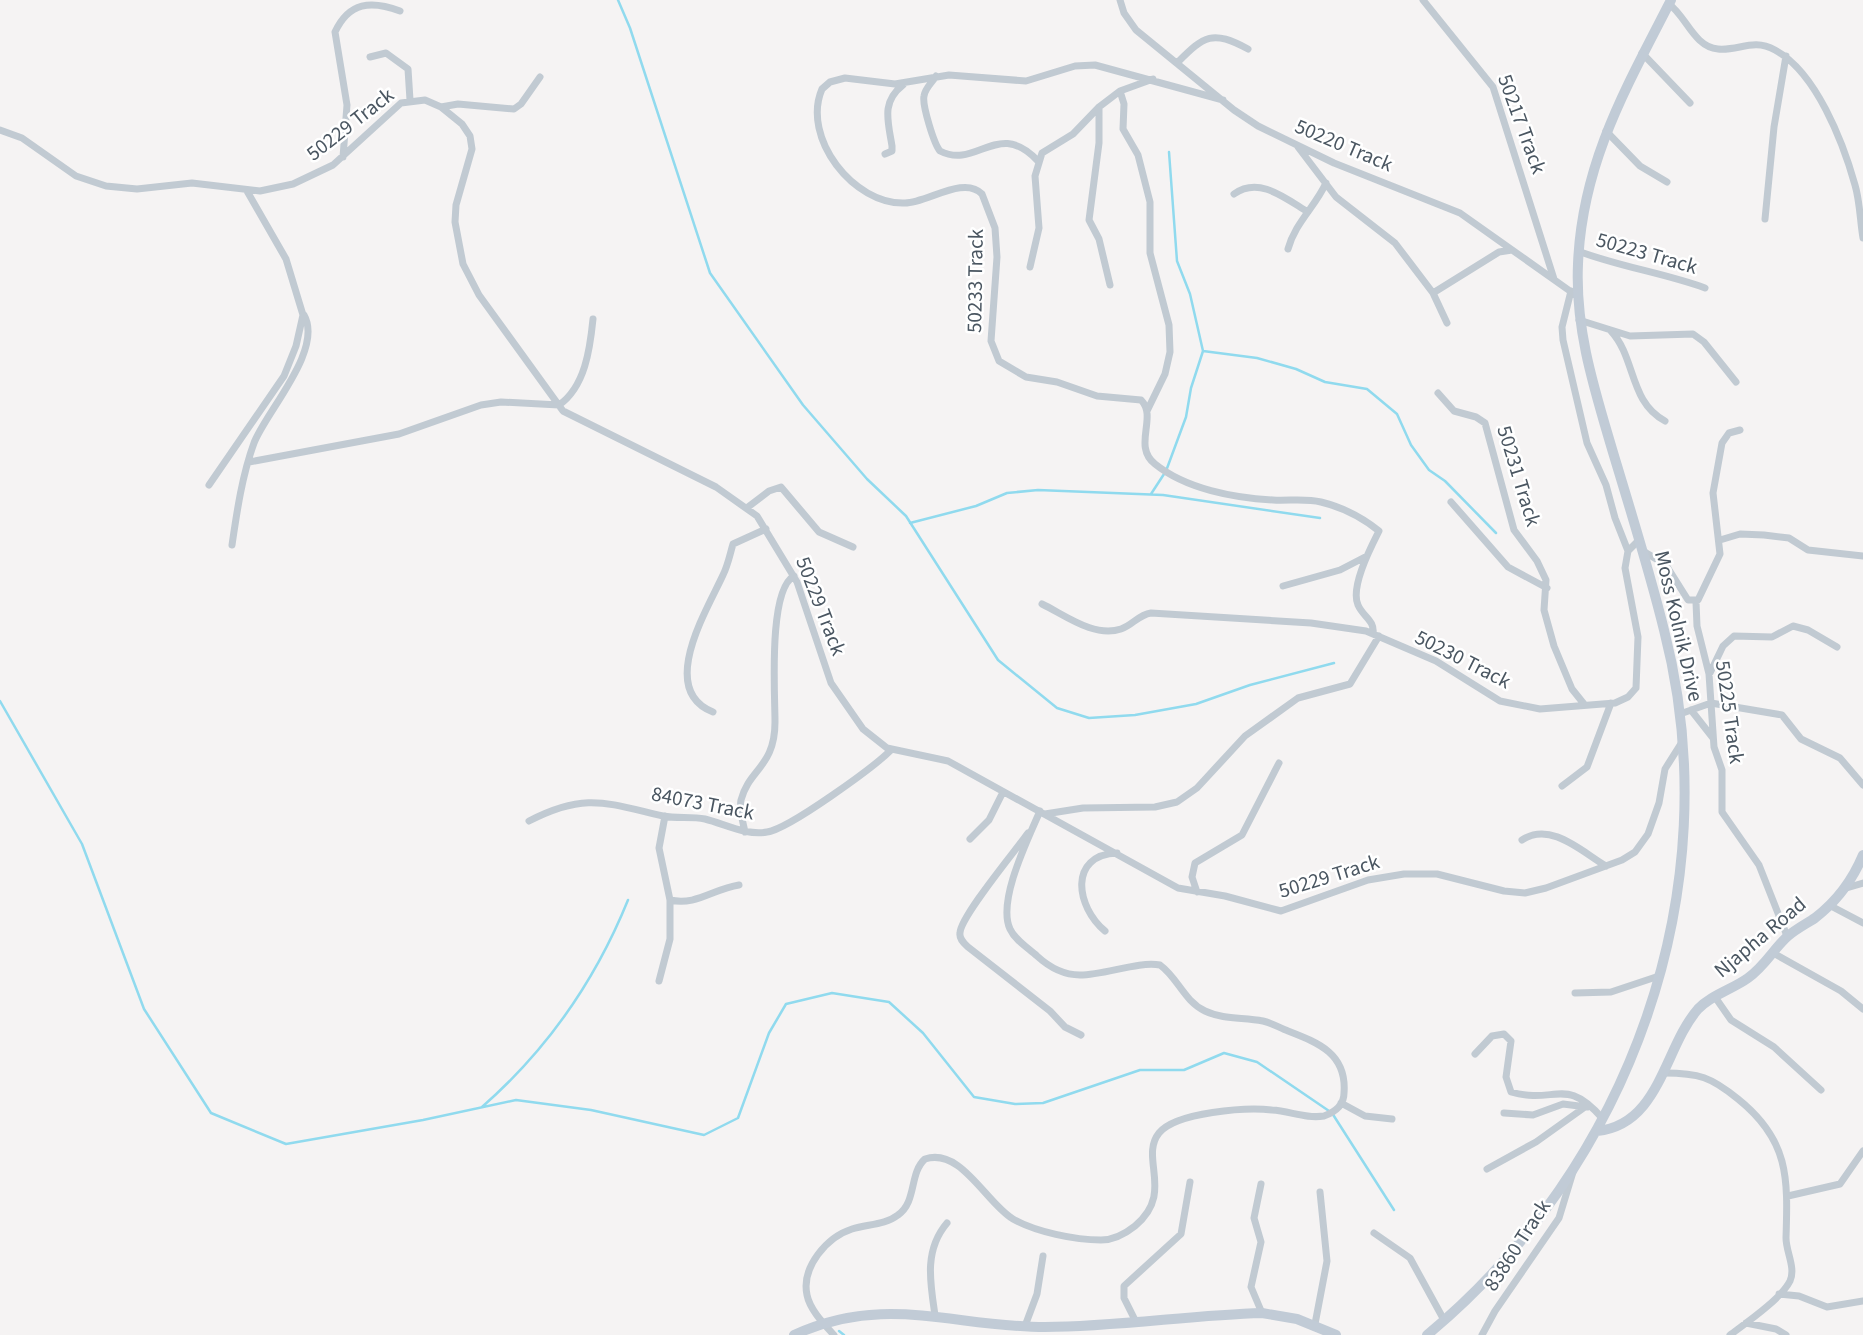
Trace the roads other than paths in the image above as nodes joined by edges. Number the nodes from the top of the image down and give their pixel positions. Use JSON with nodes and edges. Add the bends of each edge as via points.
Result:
{"nodes":[{"id":1,"x":1120,"y":0,"type":"edge"},
{"id":2,"x":1423,"y":0,"type":"edge"},
{"id":3,"x":1668,"y":1,"type":"edge"},
{"id":4,"x":400,"y":11,"type":"dead end"},
{"id":5,"x":1248,"y":49,"type":"dead end"},
{"id":6,"x":1643,"y":53,"type":"junction"},
{"id":7,"x":1786,"y":56,"type":"junction"},
{"id":8,"x":370,"y":57,"type":"dead end"},
{"id":9,"x":1177,"y":63,"type":"junction"},
{"id":10,"x":936,"y":76,"type":"junction"},
{"id":11,"x":540,"y":78,"type":"dead end"},
{"id":12,"x":1154,"y":79,"type":"junction"},
{"id":13,"x":905,"y":84,"type":"junction"},
{"id":14,"x":1120,"y":90,"type":"junction"},
{"id":15,"x":410,"y":100,"type":"junction"},
{"id":16,"x":1223,"y":100,"type":"junction"},
{"id":17,"x":1690,"y":103,"type":"dead end"},
{"id":18,"x":441,"y":107,"type":"junction"},
{"id":19,"x":1099,"y":107,"type":"junction"},
{"id":20,"x":0,"y":130,"type":"edge"},
{"id":21,"x":1606,"y":131,"type":"junction"},
{"id":22,"x":1297,"y":146,"type":"junction"},
{"id":23,"x":885,"y":154,"type":"dead end"},
{"id":24,"x":343,"y":157,"type":"junction"},
{"id":25,"x":1038,"y":161,"type":"junction"},
{"id":26,"x":1667,"y":182,"type":"dead end"},
{"id":27,"x":1326,"y":183,"type":"junction"},
{"id":28,"x":247,"y":191,"type":"junction"},
{"id":29,"x":1234,"y":194,"type":"dead end"},
{"id":30,"x":1308,"y":212,"type":"junction"},
{"id":31,"x":1765,"y":219,"type":"dead end"},
{"id":32,"x":1863,"y":238,"type":"edge"},
{"id":33,"x":1288,"y":249,"type":"dead end"},
{"id":34,"x":1513,"y":250,"type":"junction"},
{"id":35,"x":1578,"y":251,"type":"junction"},
{"id":36,"x":1030,"y":267,"type":"dead end"},
{"id":37,"x":1554,"y":280,"type":"junction"},
{"id":38,"x":1110,"y":285,"type":"dead end"},
{"id":39,"x":1705,"y":288,"type":"dead end"},
{"id":40,"x":1433,"y":293,"type":"junction"},
{"id":41,"x":1574,"y":294,"type":"junction"},
{"id":42,"x":303,"y":315,"type":"junction"},
{"id":43,"x":593,"y":319,"type":"dead end"},
{"id":44,"x":1579,"y":320,"type":"junction"},
{"id":45,"x":1447,"y":323,"type":"dead end"},
{"id":46,"x":1610,"y":330,"type":"junction"},
{"id":47,"x":1736,"y":382,"type":"dead end"},
{"id":48,"x":1438,"y":393,"type":"dead end"},
{"id":49,"x":559,"y":405,"type":"junction"},
{"id":50,"x":1147,"y":411,"type":"junction"},
{"id":51,"x":1665,"y":421,"type":"dead end"},
{"id":52,"x":1740,"y":430,"type":"dead end"},
{"id":53,"x":249,"y":462,"type":"junction"},
{"id":54,"x":209,"y":485,"type":"dead end"},
{"id":55,"x":1451,"y":502,"type":"dead end"},
{"id":56,"x":748,"y":507,"type":"junction"},
{"id":57,"x":766,"y":529,"type":"junction"},
{"id":58,"x":1720,"y":540,"type":"junction"},
{"id":59,"x":232,"y":545,"type":"dead end"},
{"id":60,"x":1641,"y":546,"type":"junction"},
{"id":61,"x":853,"y":547,"type":"dead end"},
{"id":62,"x":1628,"y":551,"type":"junction"},
{"id":63,"x":1367,"y":556,"type":"junction"},
{"id":64,"x":1863,"y":556,"type":"edge"},
{"id":65,"x":794,"y":576,"type":"junction"},
{"id":66,"x":1283,"y":586,"type":"dead end"},
{"id":67,"x":1547,"y":588,"type":"junction"},
{"id":68,"x":1696,"y":602,"type":"junction"},
{"id":69,"x":1042,"y":604,"type":"dead end"},
{"id":70,"x":1376,"y":635,"type":"junction"},
{"id":71,"x":1837,"y":647,"type":"dead end"},
{"id":72,"x":1709,"y":674,"type":"junction"},
{"id":73,"x":1611,"y":703,"type":"junction"},
{"id":74,"x":1711,"y":703,"type":"junction"},
{"id":75,"x":1584,"y":704,"type":"junction"},
{"id":76,"x":713,"y":712,"type":"dead end"},
{"id":77,"x":1685,"y":712,"type":"junction"},
{"id":78,"x":1714,"y":739,"type":"junction"},
{"id":79,"x":1682,"y":742,"type":"junction"},
{"id":80,"x":891,"y":750,"type":"junction"},
{"id":81,"x":1279,"y":763,"type":"dead end"},
{"id":82,"x":1863,"y":785,"type":"edge"},
{"id":83,"x":1562,"y":786,"type":"dead end"},
{"id":84,"x":1003,"y":792,"type":"junction"},
{"id":85,"x":1043,"y":813,"type":"junction"},
{"id":86,"x":665,"y":816,"type":"junction"},
{"id":87,"x":529,"y":821,"type":"dead end"},
{"id":88,"x":1035,"y":825,"type":"junction"},
{"id":89,"x":745,"y":832,"type":"junction"},
{"id":90,"x":970,"y":839,"type":"dead end"},
{"id":91,"x":1522,"y":840,"type":"dead end"},
{"id":92,"x":1118,"y":853,"type":"junction"},
{"id":93,"x":1863,"y":855,"type":"edge"},
{"id":94,"x":1606,"y":866,"type":"junction"},
{"id":95,"x":1863,"y":883,"type":"edge"},
{"id":96,"x":738,"y":885,"type":"dead end"},
{"id":97,"x":1843,"y":889,"type":"junction"},
{"id":98,"x":1197,"y":892,"type":"junction"},
{"id":99,"x":670,"y":900,"type":"junction"},
{"id":100,"x":1829,"y":905,"type":"junction"},
{"id":101,"x":1863,"y":923,"type":"edge"},
{"id":102,"x":1105,"y":931,"type":"dead end"},
{"id":103,"x":1787,"y":936,"type":"junction"},
{"id":104,"x":1775,"y":954,"type":"junction"},
{"id":105,"x":1660,"y":975,"type":"junction"},
{"id":106,"x":659,"y":981,"type":"dead end"},
{"id":107,"x":1575,"y":993,"type":"dead end"},
{"id":108,"x":1716,"y":997,"type":"junction"},
{"id":109,"x":1863,"y":1009,"type":"edge"},
{"id":110,"x":1081,"y":1035,"type":"dead end"},
{"id":111,"x":1475,"y":1054,"type":"dead end"},
{"id":112,"x":1664,"y":1073,"type":"junction"},
{"id":113,"x":1821,"y":1090,"type":"dead end"},
{"id":114,"x":1341,"y":1103,"type":"junction"},
{"id":115,"x":1585,"y":1107,"type":"junction"},
{"id":116,"x":1594,"y":1110,"type":"junction"},
{"id":117,"x":1504,"y":1113,"type":"dead end"},
{"id":118,"x":1392,"y":1119,"type":"dead end"},
{"id":119,"x":1603,"y":1120,"type":"junction"},
{"id":120,"x":1597,"y":1131,"type":"junction"},
{"id":121,"x":1863,"y":1151,"type":"edge"},
{"id":122,"x":1487,"y":1168,"type":"dead end"},
{"id":123,"x":1573,"y":1171,"type":"junction"},
{"id":124,"x":1190,"y":1182,"type":"dead end"},
{"id":125,"x":1262,"y":1184,"type":"dead end"},
{"id":126,"x":1320,"y":1192,"type":"dead end"},
{"id":127,"x":1788,"y":1196,"type":"junction"},
{"id":128,"x":947,"y":1223,"type":"dead end"},
{"id":129,"x":1374,"y":1233,"type":"dead end"},
{"id":130,"x":1043,"y":1256,"type":"dead end"},
{"id":131,"x":1779,"y":1294,"type":"junction"},
{"id":132,"x":1863,"y":1300,"type":"edge"},
{"id":133,"x":1262,"y":1313,"type":"junction"},
{"id":134,"x":935,"y":1315,"type":"junction"},
{"id":135,"x":1444,"y":1321,"type":"junction"},
{"id":136,"x":1136,"y":1322,"type":"junction"},
{"id":137,"x":1746,"y":1323,"type":"junction"},
{"id":138,"x":824,"y":1324,"type":"junction"},
{"id":139,"x":1315,"y":1324,"type":"junction"},
{"id":140,"x":1025,"y":1326,"type":"junction"},
{"id":141,"x":794,"y":1335,"type":"edge"},
{"id":142,"x":834,"y":1335,"type":"edge"},
{"id":143,"x":1336,"y":1335,"type":"edge"},
{"id":144,"x":1427,"y":1335,"type":"edge"},
{"id":145,"x":1482,"y":1335,"type":"edge"},
{"id":146,"x":1730,"y":1335,"type":"edge"},
{"id":147,"x":1786,"y":1335,"type":"edge"}],
"edges":[{"from":1,"to":9,"type":"street","name":"50220 Track","via":[[1136,30]]},
{"from":2,"to":37,"type":"street","name":"50217 Track","via":[[1493,87]]},
{"from":3,"to":6,"type":"main road","name":"Moss Kolnik Drive"},
{"from":3,"to":7,"type":"street","via":[[1695,37],[1717,49],[1763,44]]},
{"from":4,"to":24,"type":"street","via":[[383,4],[361,5],[349,11],[335,33],[347,105]]},
{"from":5,"to":9,"type":"street","via":[[1225,37],[1207,38]]},
{"from":6,"to":17,"type":"street"},
{"from":6,"to":21,"type":"main road","name":"Moss Kolnik Drive"},
{"from":7,"to":31,"type":"street"},
{"from":7,"to":32,"type":"street","via":[[1829,117],[1855,186]]},
{"from":8,"to":15,"type":"street","via":[[386,53],[408,69]]},
{"from":9,"to":16,"type":"street","name":"50220 Track"},
{"from":10,"to":12,"type":"street","name":"50233 Track","via":[[1026,81],[1080,65]]},
{"from":10,"to":13,"type":"street","name":"50233 Track"},
{"from":10,"to":25,"type":"street","via":[[923,103],[940,150],[965,154],[1010,143],[1027,149]]},
{"from":11,"to":18,"type":"street","via":[[513,109]]},
{"from":12,"to":14,"type":"street"},
{"from":12,"to":16,"type":"street","name":"50233 Track"},
{"from":13,"to":23,"type":"street","via":[[888,104],[892,146]]},
{"from":13,"to":50,"type":"street","name":"50233 Track","via":[[845,78],[822,89],[816,105],[817,123],[833,160],[869,194],[888,202],[922,202],[955,189],[978,190],[995,228],[991,341],[999,361],[1026,377],[1097,396],[1136,398]]},
{"from":14,"to":19,"type":"street"},
{"from":14,"to":50,"type":"street","via":[[1123,129],[1139,155],[1150,202],[1150,254],[1169,326],[1165,374]]},
{"from":15,"to":18,"type":"street","name":"50229 Track"},
{"from":15,"to":24,"type":"street","name":"50229 Track","via":[[392,108]]},
{"from":16,"to":22,"type":"street","name":"50220 Track","via":[[1258,126]]},
{"from":18,"to":49,"type":"street","name":"50229 Track","via":[[470,136],[472,149],[456,213],[458,245],[468,277]]},
{"from":19,"to":25,"type":"street","via":[[1085,124],[1044,151]]},
{"from":19,"to":38,"type":"street","via":[[1089,220],[1099,239]]},
{"from":20,"to":28,"type":"street","name":"50229 Track","via":[[22,138],[76,176],[97,184],[122,189],[192,183]]},
{"from":21,"to":26,"type":"street","via":[[1640,166]]},
{"from":21,"to":35,"type":"main road","name":"Moss Kolnik Drive","via":[[1591,172]]},
{"from":22,"to":27,"type":"street"},
{"from":22,"to":34,"type":"street","name":"50220 Track","via":[[1455,210]]},
{"from":24,"to":28,"type":"street","name":"50229 Track","via":[[293,184]]},
{"from":25,"to":36,"type":"street","via":[[1034,185],[1039,228]]},
{"from":27,"to":30,"type":"street"},
{"from":27,"to":40,"type":"street","via":[[1350,209],[1385,233]]},
{"from":28,"to":42,"type":"street","via":[[286,259]]},
{"from":29,"to":30,"type":"street","via":[[1249,185],[1262,187]]},
{"from":30,"to":33,"type":"street","via":[[1292,234]]},
{"from":34,"to":37,"type":"street","name":"50220 Track"},
{"from":34,"to":40,"type":"street","via":[[1499,252]]},
{"from":35,"to":39,"type":"street","name":"50223 Track"},
{"from":35,"to":41,"type":"main road","name":"Moss Kolnik Drive"},
{"from":37,"to":41,"type":"street","name":"50220 Track"},
{"from":40,"to":45,"type":"street"},
{"from":41,"to":44,"type":"main road","name":"Moss Kolnik Drive"},
{"from":41,"to":62,"type":"street","via":[[1562,336],[1587,443]]},
{"from":42,"to":53,"type":"street","via":[[307,330],[296,372],[258,433]]},
{"from":42,"to":54,"type":"street","via":[[284,376]]},
{"from":43,"to":49,"type":"street","via":[[575,391]]},
{"from":44,"to":46,"type":"street"},
{"from":44,"to":60,"type":"main road","name":"Moss Kolnik Drive","via":[[1591,377]]},
{"from":46,"to":47,"type":"street","via":[[1629,335],[1693,334]]},
{"from":46,"to":51,"type":"street","via":[[1647,407]]},
{"from":48,"to":67,"type":"street","name":"50231 Track","via":[[1454,411],[1485,423],[1514,530],[1537,561]]},
{"from":49,"to":53,"type":"street","via":[[481,405],[399,433]]},
{"from":49,"to":56,"type":"street","name":"50229 Track","via":[[576,419],[716,486]]},
{"from":50,"to":63,"type":"street","via":[[1145,452],[1154,463],[1213,490],[1243,497],[1322,502],[1379,530]]},
{"from":52,"to":58,"type":"street","via":[[1724,438],[1714,487]]},
{"from":53,"to":59,"type":"street"},
{"from":55,"to":67,"type":"street","via":[[1508,567]]},
{"from":56,"to":57,"type":"street","name":"50229 Track"},
{"from":56,"to":61,"type":"street","via":[[769,491],[784,488],[819,532]]},
{"from":57,"to":65,"type":"street","name":"50229 Track"},
{"from":57,"to":76,"type":"street","via":[[733,544],[694,637],[688,683],[696,704]]},
{"from":58,"to":64,"type":"street","via":[[1741,534],[1785,537],[1808,550]]},
{"from":58,"to":68,"type":"street","via":[[1715,568]]},
{"from":60,"to":62,"type":"street"},
{"from":60,"to":68,"type":"street","via":[[1662,561],[1686,598]]},
{"from":60,"to":77,"type":"main road","name":"Moss Kolnik Drive"},
{"from":62,"to":73,"type":"street","via":[[1625,568],[1637,623],[1638,684],[1628,697]]},
{"from":63,"to":66,"type":"street","via":[[1340,570]]},
{"from":63,"to":70,"type":"street","via":[[1356,601]]},
{"from":65,"to":80,"type":"street","name":"50229 Track","via":[[835,692],[872,738]]},
{"from":65,"to":89,"type":"street","via":[[782,592],[776,640],[774,738],[767,760],[741,799]]},
{"from":67,"to":75,"type":"street","name":"50231 Track","via":[[1548,627],[1572,689]]},
{"from":68,"to":72,"type":"street","name":"50225 Track"},
{"from":69,"to":70,"type":"street","name":"50230 Track","via":[[1077,623],[1110,630],[1151,613],[1311,623]]},
{"from":70,"to":75,"type":"street","name":"50230 Track","via":[[1436,661],[1500,701],[1549,710]]},
{"from":70,"to":85,"type":"street","via":[[1350,684],[1298,698],[1223,756],[1185,798],[1155,807]]},
{"from":71,"to":72,"type":"street","via":[[1793,626],[1772,637],[1734,636],[1723,646]]},
{"from":72,"to":74,"type":"street","name":"50225 Track"},
{"from":73,"to":75,"type":"street","name":"50230 Track"},
{"from":73,"to":83,"type":"street","via":[[1587,767]]},
{"from":74,"to":77,"type":"street"},
{"from":74,"to":78,"type":"street","name":"50225 Track"},
{"from":74,"to":82,"type":"street","via":[[1782,715],[1801,739],[1840,758]]},
{"from":77,"to":78,"type":"street"},
{"from":77,"to":79,"type":"main road","name":"Moss Kolnik Drive"},
{"from":78,"to":103,"type":"street","name":"50225 Track","via":[[1722,770],[1722,812],[1759,865]]},
{"from":79,"to":94,"type":"street","name":"50229 Track","via":[[1665,769],[1659,803],[1644,840],[1627,858]]},
{"from":79,"to":105,"type":"main road","name":"Moss Kolnik Drive","via":[[1681,862]]},
{"from":80,"to":84,"type":"street","name":"50229 Track","via":[[948,761]]},
{"from":80,"to":89,"type":"street","name":"84073 Track","via":[[781,828]]},
{"from":81,"to":98,"type":"street","via":[[1242,835],[1195,863],[1192,877]]},
{"from":84,"to":85,"type":"street","name":"50229 Track"},
{"from":84,"to":90,"type":"street","via":[[989,820]]},
{"from":85,"to":88,"type":"street"},
{"from":85,"to":92,"type":"street","name":"50229 Track"},
{"from":86,"to":87,"type":"street","name":"84073 Track","via":[[582,801]]},
{"from":86,"to":89,"type":"street","name":"84073 Track","via":[[698,818]]},
{"from":86,"to":99,"type":"street","via":[[659,848]]},
{"from":88,"to":110,"type":"street","via":[[974,907],[960,936],[1002,976],[1071,1032]]},
{"from":88,"to":114,"type":"street","via":[[1007,905],[1010,929],[1025,946],[1070,975],[1110,973],[1144,963],[1160,965],[1191,1002],[1207,1012],[1262,1021],[1319,1043],[1343,1070]]},
{"from":91,"to":94,"type":"street","via":[[1535,833],[1553,835]]},
{"from":92,"to":98,"type":"street","name":"50229 Track","via":[[1178,888]]},
{"from":92,"to":102,"type":"street","via":[[1092,861],[1082,880],[1085,905]]},
{"from":93,"to":97,"type":"main road","name":"Njapha Road"},
{"from":94,"to":98,"type":"street","name":"50229 Track","via":[[1525,893],[1437,874],[1388,875],[1281,911]]},
{"from":95,"to":97,"type":"street"},
{"from":96,"to":99,"type":"street","via":[[722,887],[692,902]]},
{"from":97,"to":100,"type":"main road","name":"Njapha Road"},
{"from":99,"to":106,"type":"street","via":[[670,939]]},
{"from":100,"to":101,"type":"street"},
{"from":100,"to":103,"type":"main road","name":"Njapha Road"},
{"from":103,"to":104,"type":"main road","name":"Njapha Road"},
{"from":104,"to":108,"type":"main road","name":"Njapha Road"},
{"from":104,"to":109,"type":"street"},
{"from":105,"to":107,"type":"street","via":[[1611,992]]},
{"from":105,"to":119,"type":"main road","name":"Moss Kolnik Drive","via":[[1627,1070]]},
{"from":108,"to":112,"type":"main road","name":"Njapha Road","via":[[1694,1014]]},
{"from":108,"to":113,"type":"street","via":[[1731,1020],[1774,1047]]},
{"from":111,"to":116,"type":"street","via":[[1492,1036],[1504,1034],[1511,1041],[1506,1077],[1511,1092],[1574,1095]]},
{"from":112,"to":120,"type":"main road","name":"Njapha Road","via":[[1626,1122]]},
{"from":112,"to":127,"type":"street","via":[[1708,1077],[1761,1119],[1776,1141]]},
{"from":114,"to":118,"type":"street","via":[[1371,1118]]},
{"from":114,"to":138,"type":"street","via":[[1332,1113],[1315,1117],[1249,1109],[1196,1116],[1165,1128],[1154,1146],[1152,1205],[1136,1226],[1105,1240],[1023,1223],[998,1208],[954,1163],[941,1157],[925,1159],[900,1214],[838,1235],[820,1251],[807,1296]]},
{"from":115,"to":116,"type":"street"},
{"from":115,"to":117,"type":"street","via":[[1569,1104],[1532,1115]]},
{"from":115,"to":122,"type":"street","via":[[1536,1142]]},
{"from":116,"to":119,"type":"street"},
{"from":119,"to":120,"type":"main road","name":"Moss Kolnik Drive"},
{"from":120,"to":123,"type":"main road","name":"Moss Kolnik Drive"},
{"from":121,"to":127,"type":"street","via":[[1840,1184]]},
{"from":123,"to":135,"type":"main road","name":"Moss Kolnik Drive","via":[[1513,1254]]},
{"from":123,"to":145,"type":"street","name":"83860 Track","via":[[1559,1218]]},
{"from":124,"to":136,"type":"street","via":[[1180,1237],[1124,1286],[1124,1298]]},
{"from":125,"to":133,"type":"street","via":[[1254,1219],[1261,1242],[1251,1287]]},
{"from":126,"to":139,"type":"street","via":[[1327,1261]]},
{"from":127,"to":131,"type":"street","via":[[1786,1245],[1791,1274]]},
{"from":128,"to":134,"type":"street","via":[[935,1241],[928,1273]]},
{"from":129,"to":135,"type":"street","via":[[1410,1258]]},
{"from":130,"to":140,"type":"street","via":[[1036,1299]]},
{"from":131,"to":132,"type":"street","via":[[1827,1307]]},
{"from":131,"to":137,"type":"street"},
{"from":133,"to":136,"type":"main road"},
{"from":133,"to":139,"type":"main road"},
{"from":134,"to":138,"type":"main road","via":[[875,1313]]},
{"from":134,"to":140,"type":"main road"},
{"from":135,"to":144,"type":"main road","name":"Moss Kolnik Drive"},
{"from":136,"to":140,"type":"main road"},
{"from":137,"to":146,"type":"street"},
{"from":137,"to":147,"type":"street"},
{"from":138,"to":141,"type":"main road"},
{"from":138,"to":142,"type":"street"},
{"from":139,"to":143,"type":"main road"}]}
